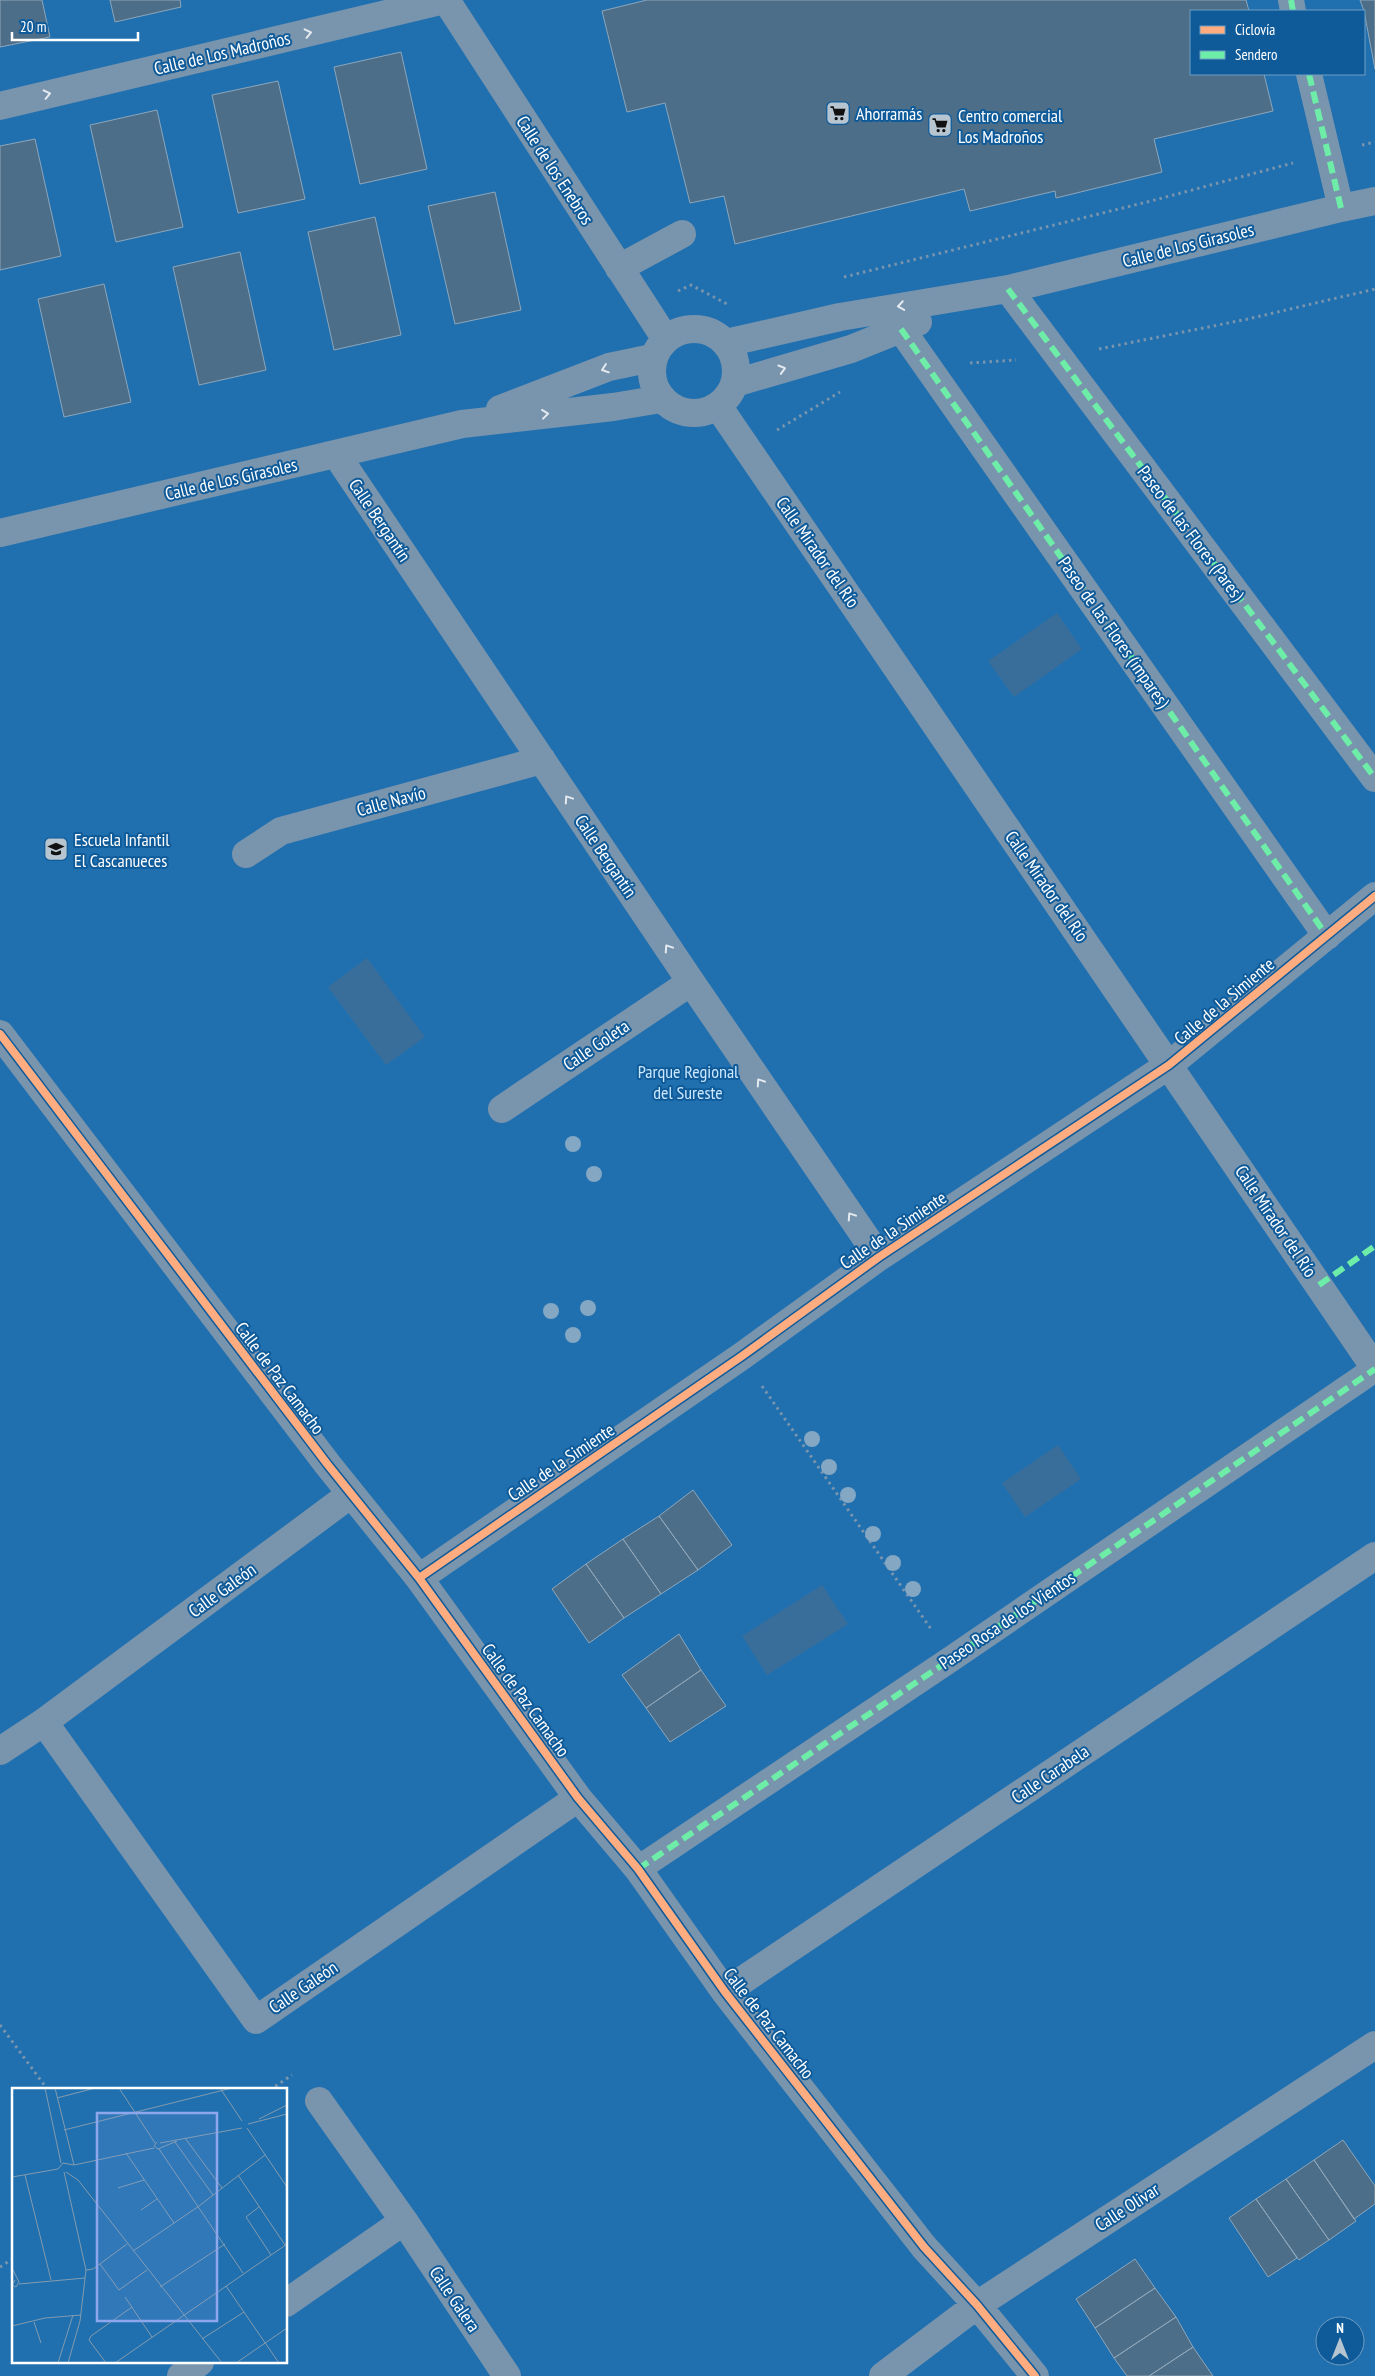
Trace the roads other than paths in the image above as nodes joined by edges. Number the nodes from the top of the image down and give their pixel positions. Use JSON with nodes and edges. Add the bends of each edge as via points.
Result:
{"nodes":[{"id":1,"x":446,"y":0,"type":"edge"},
{"id":2,"x":1309,"y":75,"type":"edge"},
{"id":3,"x":0,"y":106,"type":"edge"},
{"id":4,"x":1375,"y":202,"type":"edge"},
{"id":5,"x":1341,"y":208,"type":"junction"},
{"id":6,"x":682,"y":234,"type":"dead end"},
{"id":7,"x":619,"y":268,"type":"junction"},
{"id":8,"x":1004,"y":289,"type":"junction"},
{"id":9,"x":901,"y":329,"type":"junction"},
{"id":10,"x":726,"y":343,"type":"junction"},
{"id":11,"x":659,"y":348,"type":"junction"},
{"id":12,"x":735,"y":383,"type":"junction"},
{"id":13,"x":661,"y":399,"type":"junction"},
{"id":14,"x":718,"y":406,"type":"junction"},
{"id":15,"x":462,"y":424,"type":"junction"},
{"id":16,"x":336,"y":454,"type":"junction"},
{"id":17,"x":0,"y":533,"type":"edge"},
{"id":18,"x":542,"y":760,"type":"junction"},
{"id":19,"x":1375,"y":778,"type":"edge"},
{"id":20,"x":246,"y":854,"type":"dead end"},
{"id":21,"x":1375,"y":896,"type":"edge"},
{"id":22,"x":1327,"y":936,"type":"junction"},
{"id":23,"x":691,"y":982,"type":"junction"},
{"id":24,"x":0,"y":1034,"type":"edge"},
{"id":25,"x":1169,"y":1065,"type":"junction"},
{"id":26,"x":502,"y":1109,"type":"dead end"},
{"id":27,"x":879,"y":1257,"type":"junction"},
{"id":28,"x":1375,"y":1368,"type":"edge"},
{"id":29,"x":351,"y":1494,"type":"junction"},
{"id":30,"x":1375,"y":1556,"type":"edge"},
{"id":31,"x":419,"y":1578,"type":"junction"},
{"id":32,"x":44,"y":1722,"type":"junction"},
{"id":33,"x":0,"y":1751,"type":"edge"},
{"id":34,"x":578,"y":1798,"type":"junction"},
{"id":35,"x":638,"y":1869,"type":"junction"},
{"id":36,"x":725,"y":1992,"type":"junction"},
{"id":37,"x":1375,"y":2045,"type":"edge"},
{"id":38,"x":319,"y":2100,"type":"dead end"},
{"id":39,"x":404,"y":2221,"type":"junction"},
{"id":40,"x":288,"y":2302,"type":"edge"},
{"id":41,"x":977,"y":2305,"type":"junction"},
{"id":42,"x":197,"y":2364,"type":"edge"},
{"id":43,"x":181,"y":2376,"type":"edge"},
{"id":44,"x":507,"y":2376,"type":"edge"},
{"id":45,"x":883,"y":2376,"type":"edge"},
{"id":46,"x":1035,"y":2376,"type":"edge"}],
"edges":[{"from":3,"to":1,"type":"street","name":"Calle de Los Madroños","one_way":true},
{"from":1,"to":7,"type":"street","name":"Calle de los Enebros"},
{"from":2,"to":5,"type":"street"},
{"from":4,"to":5,"type":"street","name":"Calle de Los Girasoles"},
{"from":5,"to":8,"type":"street","name":"Calle de Los Girasoles"},
{"from":6,"to":7,"type":"street"},
{"from":7,"to":11,"type":"street","name":"Calle de los Enebros","via":[[644,307]]},
{"from":8,"to":9,"type":"street","name":"Calle de Los Girasoles"},
{"from":8,"to":10,"type":"street","name":"Calle de Los Girasoles","one_way":true,"via":[[840,316]]},
{"from":8,"to":19,"type":"street","name":"Paseo de las Flores (Pares)","via":[[1059,357]]},
{"from":12,"to":9,"type":"street","name":"Calle de Los Girasoles","one_way":true,"via":[[851,349]]},
{"from":9,"to":22,"type":"street","name":"Paseo de las Flores (impares)"},
{"from":10,"to":11,"type":"street","via":[[708,330],[684,329]]},
{"from":10,"to":12,"type":"street","via":[[736,363]]},
{"from":11,"to":13,"type":"street","via":[[650,376]]},
{"from":11,"to":15,"type":"street","name":"Calle de Los Girasoles","one_way":true},
{"from":12,"to":14,"type":"street"},
{"from":13,"to":14,"type":"street","via":[[678,411],[700,414]]},
{"from":15,"to":13,"type":"street","name":"Calle de Los Girasoles","one_way":true},
{"from":14,"to":25,"type":"street","name":"Calle Mirador del Río"},
{"from":15,"to":16,"type":"street","name":"Calle de Los Girasoles"},
{"from":16,"to":17,"type":"street","name":"Calle de Los Girasoles"},
{"from":16,"to":18,"type":"street","name":"Calle Bergantín"},
{"from":18,"to":20,"type":"street","name":"Calle Navío","via":[[281,831]]},
{"from":23,"to":18,"type":"street","name":"Calle Bergantín","one_way":true},
{"from":21,"to":22,"type":"street","name":"Calle de la Simiente"},
{"from":22,"to":25,"type":"street","name":"Calle de la Simiente"},
{"from":23,"to":26,"type":"street","name":"Calle Goleta"},
{"from":27,"to":23,"type":"street","name":"Calle Bergantín","one_way":true},
{"from":24,"to":29,"type":"street","name":"Calle de Paz Camacho"},
{"from":25,"to":27,"type":"street","name":"Calle de la Simiente"},
{"from":25,"to":28,"type":"street","name":"Calle Mirador del Río"},
{"from":27,"to":31,"type":"street","name":"Calle de la Simiente","via":[[742,1356]]},
{"from":28,"to":35,"type":"street","name":"Paseo Rosa de los Vientos"},
{"from":29,"to":31,"type":"street","name":"Calle de Paz Camacho"},
{"from":29,"to":32,"type":"street","name":"Calle Galeón"},
{"from":30,"to":36,"type":"street","name":"Calle Carabela"},
{"from":31,"to":34,"type":"street","name":"Calle de Paz Camacho"},
{"from":32,"to":33,"type":"street","name":"Calle Galeón"},
{"from":32,"to":34,"type":"street","name":"Calle Galeón","via":[[256,2020]]},
{"from":34,"to":35,"type":"street","name":"Calle de Paz Camacho"},
{"from":35,"to":36,"type":"street","name":"Calle de Paz Camacho"},
{"from":36,"to":41,"type":"street","name":"Calle de Paz Camacho","via":[[924,2247]]},
{"from":37,"to":41,"type":"street","name":"Calle Olivar"},
{"from":38,"to":39,"type":"street","name":"Calle Galera"},
{"from":39,"to":40,"type":"street"},
{"from":39,"to":44,"type":"street","name":"Calle Galera"},
{"from":41,"to":45,"type":"street","name":"Calle Olivar"},
{"from":41,"to":46,"type":"street","name":"Calle de Paz Camacho"},
{"from":42,"to":43,"type":"street"}]}
